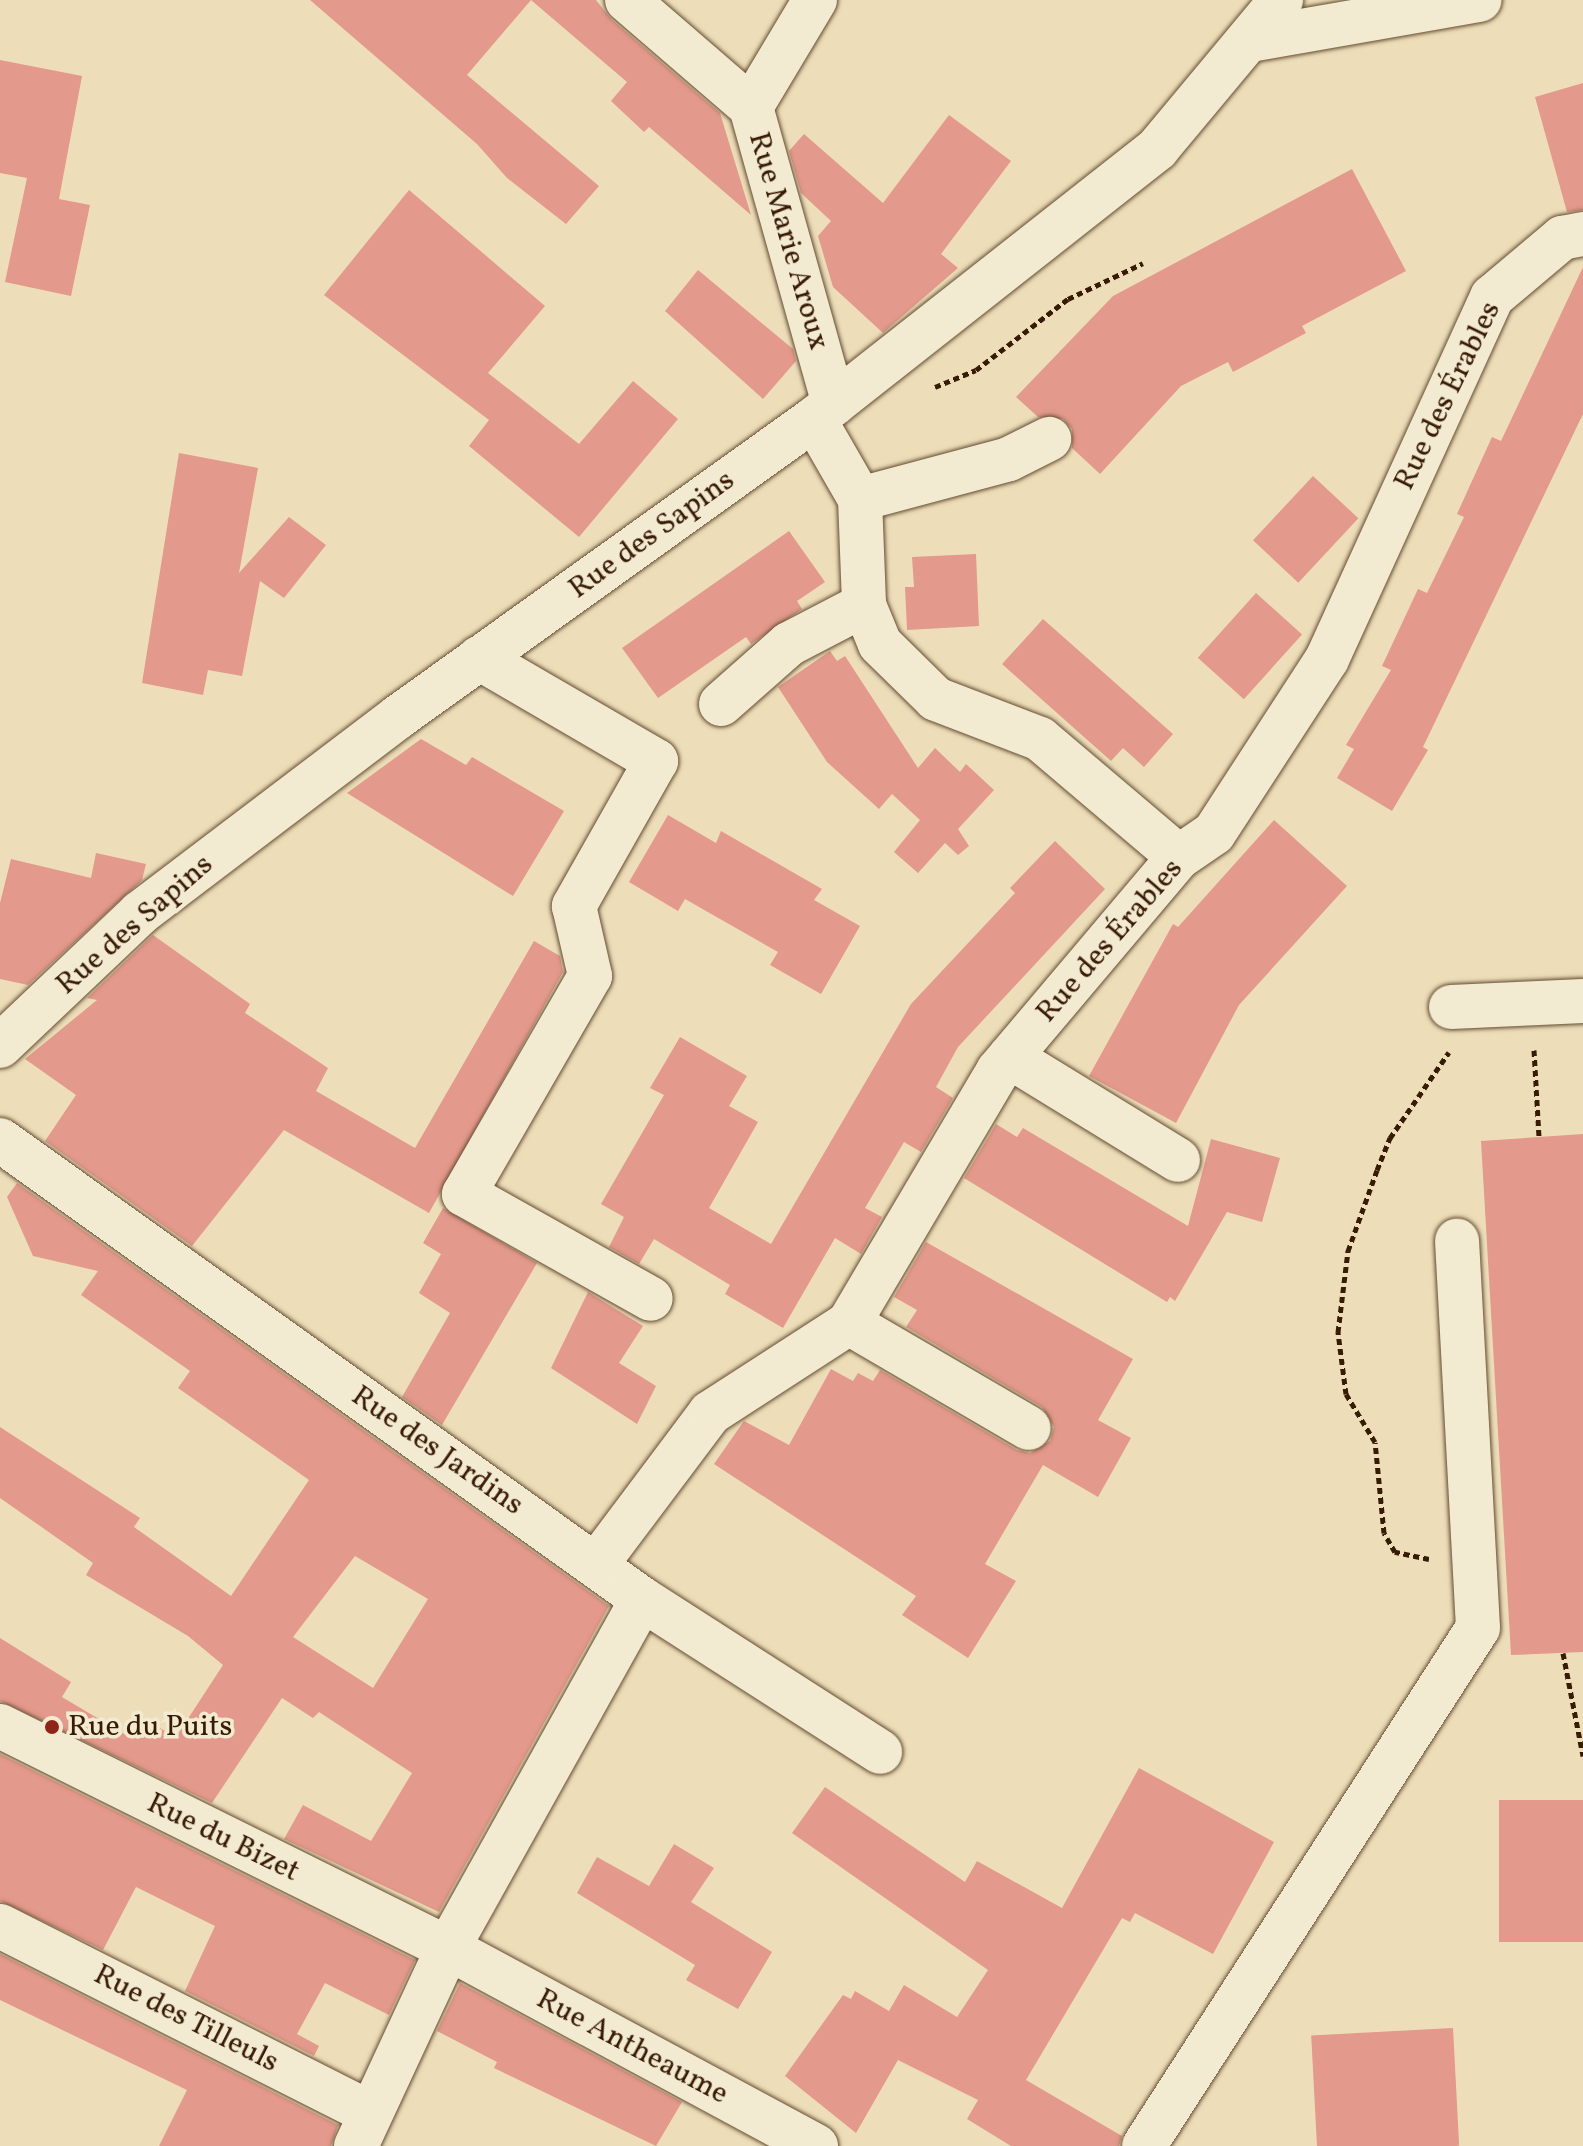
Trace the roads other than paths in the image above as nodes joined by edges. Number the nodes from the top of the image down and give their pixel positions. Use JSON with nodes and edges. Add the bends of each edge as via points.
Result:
{"nodes":[{"id":1,"x":627,"y":0,"type":"edge"},
{"id":2,"x":815,"y":0,"type":"edge"},
{"id":3,"x":1281,"y":0,"type":"edge"},
{"id":4,"x":1480,"y":0,"type":"edge"},
{"id":5,"x":1250,"y":40,"type":"junction"},
{"id":6,"x":751,"y":107,"type":"junction"},
{"id":7,"x":1583,"y":234,"type":"edge"},
{"id":8,"x":824,"y":411,"type":"junction"},
{"id":9,"x":1049,"y":439,"type":"dead end"},
{"id":10,"x":860,"y":499,"type":"junction"},
{"id":11,"x":864,"y":605,"type":"junction"},
{"id":12,"x":479,"y":658,"type":"junction"},
{"id":13,"x":721,"y":704,"type":"dead end"},
{"id":14,"x":1179,"y":857,"type":"junction"},
{"id":15,"x":1583,"y":1001,"type":"edge"},
{"id":16,"x":1469,"y":1006,"type":"road end"},
{"id":17,"x":0,"y":1046,"type":"edge"},
{"id":18,"x":1010,"y":1057,"type":"junction"},
{"id":19,"x":0,"y":1140,"type":"edge"},
{"id":20,"x":1178,"y":1160,"type":"dead end"},
{"id":21,"x":1457,"y":1241,"type":"dead end"},
{"id":22,"x":651,"y":1299,"type":"dead end"},
{"id":23,"x":849,"y":1323,"type":"junction"},
{"id":24,"x":1029,"y":1428,"type":"dead end"},
{"id":25,"x":596,"y":1565,"type":"junction"},
{"id":26,"x":642,"y":1599,"type":"junction"},
{"id":27,"x":0,"y":1726,"type":"edge"},
{"id":28,"x":880,"y":1752,"type":"dead end"},
{"id":29,"x":0,"y":1926,"type":"edge"},
{"id":30,"x":448,"y":1948,"type":"junction"},
{"id":31,"x":363,"y":2129,"type":"edge"},
{"id":32,"x":816,"y":2146,"type":"edge"},
{"id":33,"x":1144,"y":2146,"type":"edge"}],
"edges":[{"from":1,"to":6,"type":"street"},
{"from":2,"to":6,"type":"street","name":"Rue Marie Aroux"},
{"from":3,"to":5,"type":"street","name":"Rue des Sapins"},
{"from":4,"to":5,"type":"street"},
{"from":5,"to":8,"type":"street","name":"Rue des Sapins","via":[[1157,149]]},
{"from":6,"to":8,"type":"street","name":"Rue Marie Aroux"},
{"from":7,"to":14,"type":"street","name":"Rue des Érables","via":[[1562,238],[1492,297],[1327,659],[1214,833]]},
{"from":8,"to":10,"type":"street","name":"Rue Marie Aroux"},
{"from":8,"to":12,"type":"street","name":"Rue des Sapins"},
{"from":9,"to":10,"type":"street","via":[[1009,459]]},
{"from":10,"to":11,"type":"street"},
{"from":11,"to":13,"type":"street","via":[[789,644]]},
{"from":11,"to":14,"type":"street","via":[[880,644],[936,699],[1040,739]]},
{"from":12,"to":17,"type":"street","name":"Rue des Sapins","via":[[140,913]]},
{"from":12,"to":22,"type":"street","via":[[656,761],[574,906],[590,976],[464,1194]]},
{"from":14,"to":18,"type":"street","name":"Rue des Érables"},
{"from":15,"to":16,"type":"street"},
{"from":18,"to":20,"type":"street"},
{"from":18,"to":23,"type":"street","name":"Rue des Érables"},
{"from":19,"to":25,"type":"street","name":"Rue des Jardins"},
{"from":21,"to":33,"type":"street","via":[[1478,1628]]},
{"from":23,"to":24,"type":"street"},
{"from":23,"to":25,"type":"street","name":"Rue des Érables","via":[[710,1413]]},
{"from":25,"to":26,"type":"street","name":"Rue des Jardins"},
{"from":26,"to":28,"type":"street","name":"Rue des Jardins"},
{"from":26,"to":30,"type":"street"},
{"from":27,"to":30,"type":"street","name":"Rue du Bizet"},
{"from":29,"to":31,"type":"street","name":"Rue des Tilleuls"},
{"from":30,"to":31,"type":"street"},
{"from":30,"to":32,"type":"street","name":"Rue Antheaume"}]}
